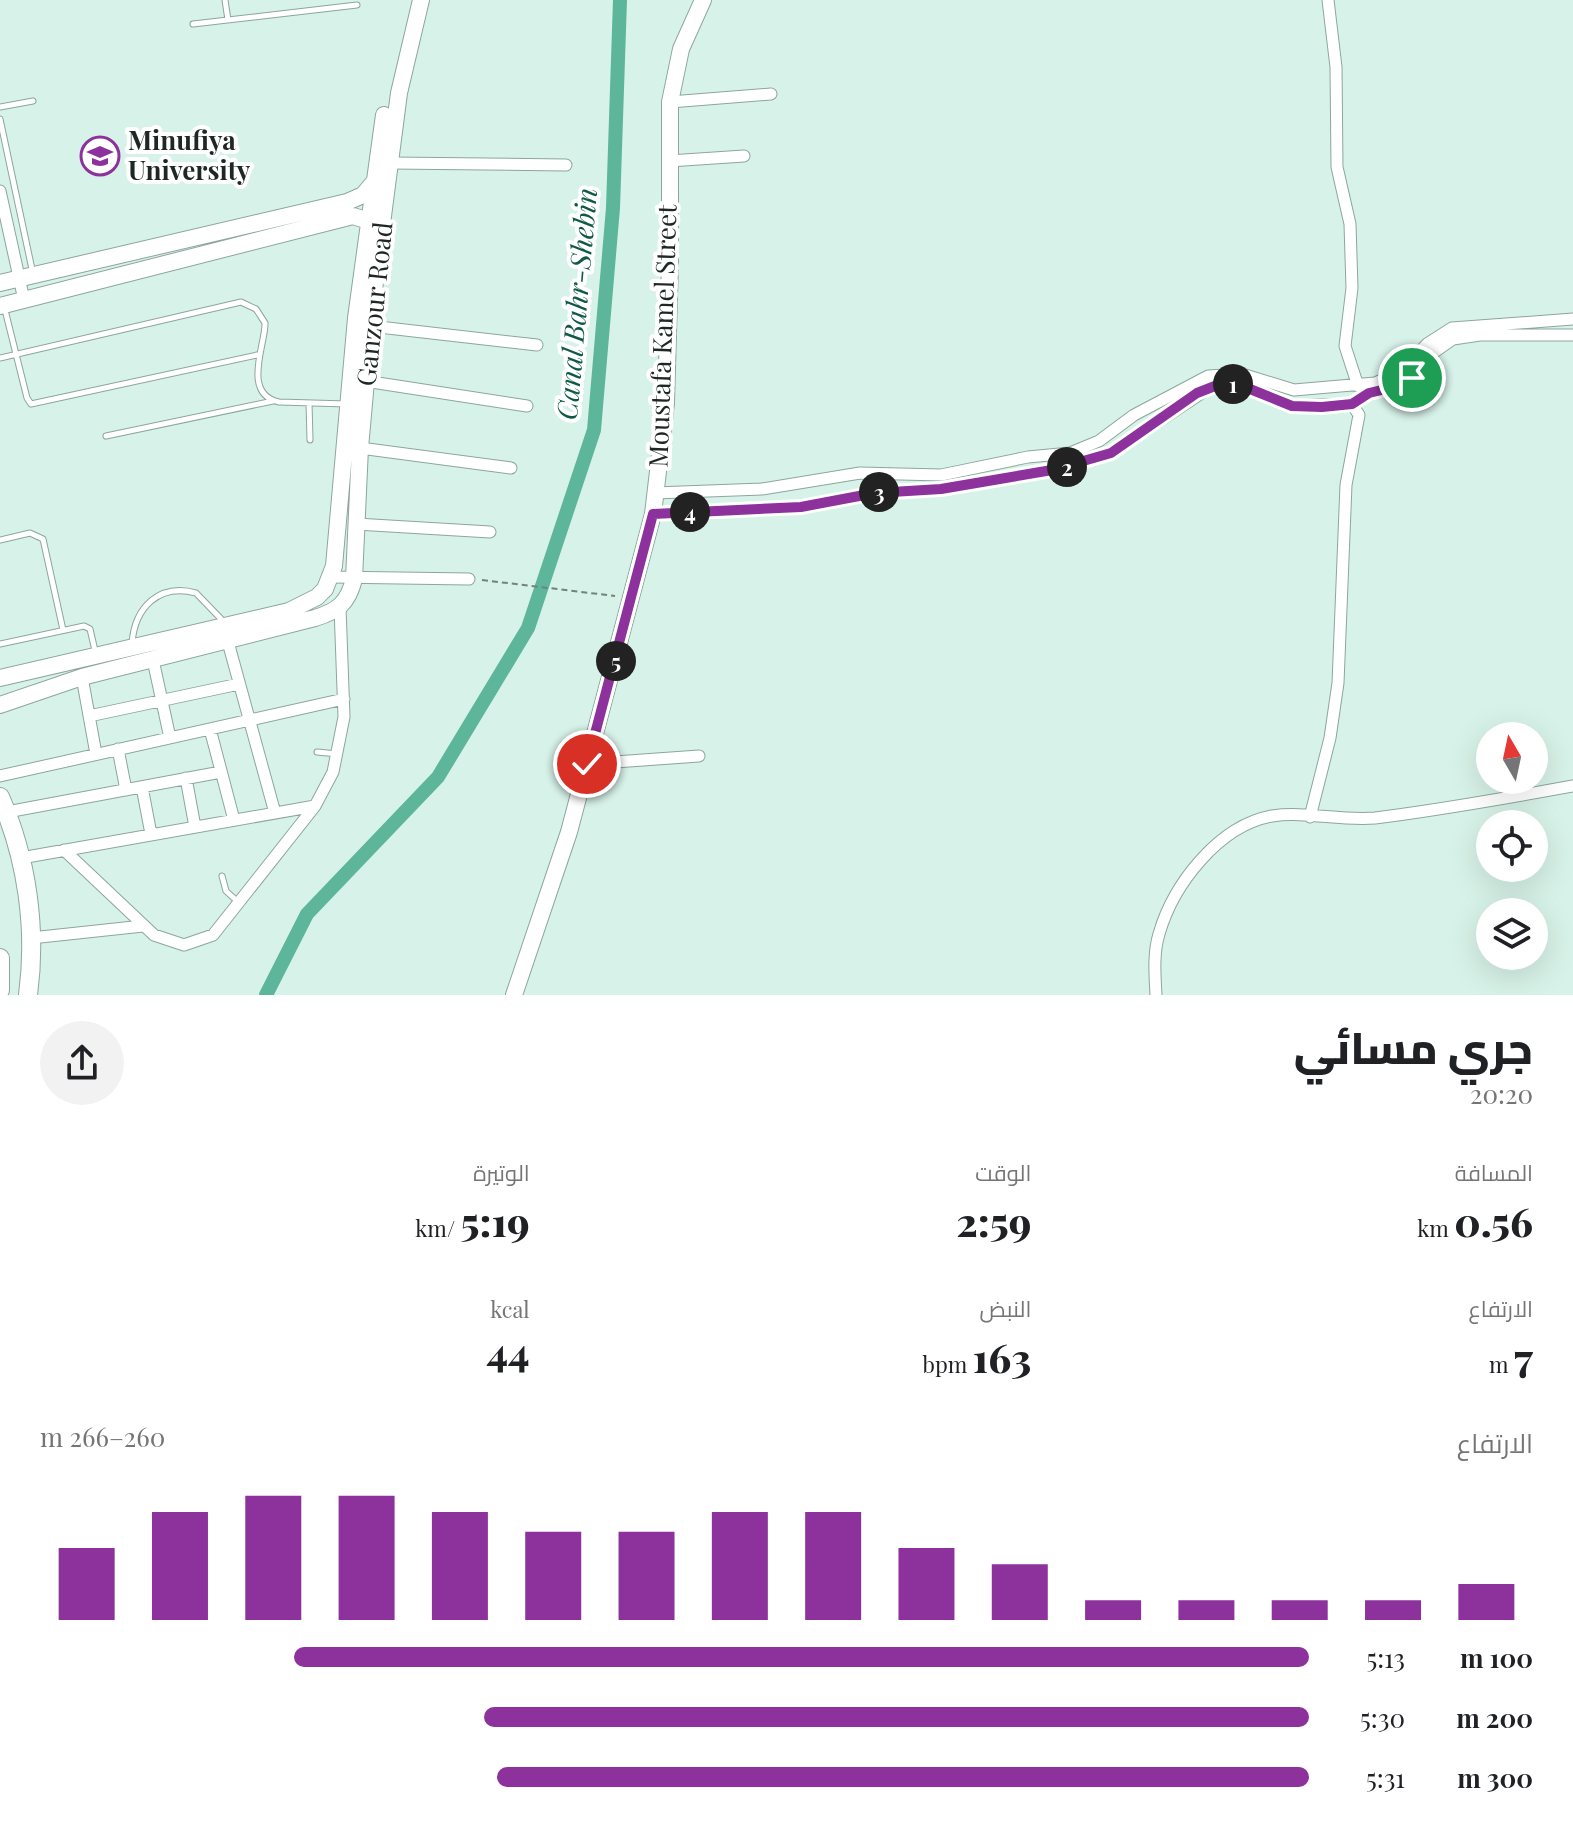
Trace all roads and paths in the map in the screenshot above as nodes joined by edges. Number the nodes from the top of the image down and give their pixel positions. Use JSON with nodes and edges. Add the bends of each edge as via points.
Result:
{"nodes":[{"id":1,"x":225,"y":0,"type":"edge"},
{"id":2,"x":410,"y":0,"type":"edge"},
{"id":3,"x":421,"y":0,"type":"edge"},
{"id":4,"x":703,"y":0,"type":"edge"},
{"id":5,"x":1328,"y":0,"type":"edge"},
{"id":6,"x":357,"y":5,"type":"dead end"},
{"id":7,"x":228,"y":20,"type":"junction"},
{"id":8,"x":193,"y":24,"type":"dead end"},
{"id":9,"x":771,"y":94,"type":"dead end"},
{"id":10,"x":33,"y":101,"type":"dead end"},
{"id":11,"x":670,"y":102,"type":"junction"},
{"id":12,"x":0,"y":107,"type":"edge"},
{"id":13,"x":0,"y":119,"type":"edge"},
{"id":14,"x":744,"y":156,"type":"dead end"},
{"id":15,"x":669,"y":161,"type":"junction"},
{"id":16,"x":390,"y":163,"type":"junction"},
{"id":17,"x":566,"y":165,"type":"dead end"},
{"id":18,"x":374,"y":182,"type":"junction"},
{"id":19,"x":0,"y":191,"type":"edge"},
{"id":20,"x":369,"y":221,"type":"junction"},
{"id":21,"x":140,"y":250,"type":"junction"},
{"id":22,"x":145,"y":269,"type":"junction"},
{"id":23,"x":26,"y":276,"type":"junction"},
{"id":24,"x":0,"y":283,"type":"edge"},
{"id":25,"x":24,"y":300,"type":"junction"},
{"id":26,"x":2,"y":305,"type":"edge"},
{"id":27,"x":1573,"y":319,"type":"edge"},
{"id":28,"x":370,"y":326,"type":"junction"},
{"id":29,"x":1573,"y":335,"type":"edge"},
{"id":30,"x":537,"y":345,"type":"dead end"},
{"id":31,"x":16,"y":354,"type":"junction"},
{"id":32,"x":257,"y":355,"type":"junction"},
{"id":33,"x":0,"y":358,"type":"edge"},
{"id":34,"x":365,"y":381,"type":"junction"},
{"id":35,"x":1358,"y":386,"type":"junction"},
{"id":36,"x":273,"y":401,"type":"junction"},
{"id":37,"x":309,"y":403,"type":"junction"},
{"id":38,"x":348,"y":404,"type":"junction"},
{"id":39,"x":1352,"y":404,"type":"junction"},
{"id":40,"x":527,"y":406,"type":"dead end"},
{"id":41,"x":106,"y":436,"type":"dead end"},
{"id":42,"x":310,"y":440,"type":"dead end"},
{"id":43,"x":360,"y":448,"type":"junction"},
{"id":44,"x":511,"y":468,"type":"dead end"},
{"id":45,"x":655,"y":493,"type":"junction"},
{"id":46,"x":653,"y":514,"type":"junction"},
{"id":47,"x":356,"y":524,"type":"junction"},
{"id":48,"x":490,"y":532,"type":"dead end"},
{"id":49,"x":0,"y":540,"type":"edge"},
{"id":50,"x":354,"y":579,"type":"junction"},
{"id":51,"x":469,"y":579,"type":"dead end"},
{"id":52,"x":488,"y":581,"type":"dead end"},
{"id":53,"x":328,"y":583,"type":"junction"},
{"id":54,"x":608,"y":595,"type":"dead end"},
{"id":55,"x":340,"y":607,"type":"junction"},
{"id":56,"x":63,"y":630,"type":"junction"},
{"id":57,"x":227,"y":634,"type":"junction"},
{"id":58,"x":0,"y":644,"type":"edge"},
{"id":59,"x":132,"y":648,"type":"junction"},
{"id":60,"x":96,"y":656,"type":"junction"},
{"id":61,"x":153,"y":660,"type":"junction"},
{"id":62,"x":82,"y":677,"type":"junction"},
{"id":63,"x":0,"y":678,"type":"edge"},
{"id":64,"x":239,"y":684,"type":"junction"},
{"id":65,"x":344,"y":699,"type":"junction"},
{"id":66,"x":162,"y":701,"type":"junction"},
{"id":67,"x":0,"y":705,"type":"edge"},
{"id":68,"x":89,"y":716,"type":"junction"},
{"id":69,"x":249,"y":720,"type":"junction"},
{"id":70,"x":210,"y":729,"type":"junction"},
{"id":71,"x":170,"y":738,"type":"junction"},
{"id":72,"x":118,"y":749,"type":"junction"},
{"id":73,"x":317,"y":752,"type":"dead end"},
{"id":74,"x":96,"y":754,"type":"junction"},
{"id":75,"x":339,"y":754,"type":"junction"},
{"id":76,"x":699,"y":756,"type":"dead end"},
{"id":77,"x":587,"y":764,"type":"junction"},
{"id":78,"x":221,"y":772,"type":"junction"},
{"id":79,"x":0,"y":776,"type":"edge"},
{"id":80,"x":186,"y":778,"type":"junction"},
{"id":81,"x":1573,"y":786,"type":"edge"},
{"id":82,"x":142,"y":787,"type":"junction"},
{"id":83,"x":126,"y":790,"type":"junction"},
{"id":84,"x":3,"y":805,"type":"edge"},
{"id":85,"x":315,"y":806,"type":"junction"},
{"id":86,"x":275,"y":813,"type":"junction"},
{"id":87,"x":1310,"y":817,"type":"junction"},
{"id":88,"x":234,"y":820,"type":"junction"},
{"id":89,"x":195,"y":827,"type":"junction"},
{"id":90,"x":151,"y":834,"type":"junction"},
{"id":91,"x":64,"y":850,"type":"junction"},
{"id":92,"x":13,"y":853,"type":"edge"},
{"id":93,"x":222,"y":876,"type":"dead end"},
{"id":94,"x":238,"y":902,"type":"junction"},
{"id":95,"x":143,"y":926,"type":"junction"},
{"id":96,"x":31,"y":938,"type":"junction"},
{"id":97,"x":0,"y":958,"type":"edge"},
{"id":98,"x":0,"y":990,"type":"edge"},
{"id":99,"x":28,"y":995,"type":"edge"},
{"id":100,"x":514,"y":995,"type":"edge"},
{"id":101,"x":1156,"y":995,"type":"edge"}],
"edges":[{"from":1,"to":7,"type":"lane"},
{"from":2,"to":18,"type":"main road","name":"Ganzour Road","via":[[392,68]]},
{"from":3,"to":16,"type":"main road","name":"Ganzour Road","via":[[399,93]]},
{"from":4,"to":11,"type":"main road","name":"Moustafa Kamel Street","via":[[681,49]]},
{"from":5,"to":35,"type":"street","via":[[1336,67],[1337,167],[1351,239],[1345,346]]},
{"from":6,"to":7,"type":"lane"},
{"from":7,"to":8,"type":"lane"},
{"from":9,"to":11,"type":"street"},
{"from":10,"to":12,"type":"lane"},
{"from":11,"to":15,"type":"main road","name":"Moustafa Kamel Street"},
{"from":13,"to":23,"type":"lane"},
{"from":14,"to":15,"type":"street"},
{"from":15,"to":45,"type":"main road","name":"Moustafa Kamel Street","via":[[666,403]]},
{"from":16,"to":17,"type":"street"},
{"from":16,"to":28,"type":"main road","name":"Ganzour Road"},
{"from":18,"to":20,"type":"main road","name":"Ganzour Road"},
{"from":18,"to":21,"type":"main road","via":[[347,202]]},
{"from":19,"to":23,"type":"street"},
{"from":20,"to":22,"type":"main road","via":[[353,216]]},
{"from":20,"to":38,"type":"main road","name":"Ganzour Road"},
{"from":21,"to":22,"type":"main road"},
{"from":21,"to":23,"type":"main road"},
{"from":22,"to":25,"type":"main road"},
{"from":23,"to":24,"type":"main road"},
{"from":23,"to":25,"type":"street"},
{"from":25,"to":26,"type":"main road"},
{"from":26,"to":31,"type":"lane"},
{"from":27,"to":35,"type":"street","via":[[1452,328],[1393,377]]},
{"from":28,"to":30,"type":"street"},
{"from":28,"to":34,"type":"main road","name":"Ganzour Road"},
{"from":29,"to":39,"type":"street","via":[[1453,339],[1408,383],[1369,393]]},
{"from":31,"to":32,"type":"lane","via":[[27,398],[35,404]]},
{"from":31,"to":32,"type":"lane","via":[[233,302],[262,315],[265,331]]},
{"from":31,"to":33,"type":"lane"},
{"from":32,"to":36,"type":"lane","via":[[262,389]]},
{"from":34,"to":40,"type":"street"},
{"from":34,"to":43,"type":"main road","name":"Ganzour Road"},
{"from":35,"to":45,"type":"street","via":[[1294,390],[1242,374],[1219,373],[1185,386],[1099,441],[1070,453],[941,475],[872,472],[762,489]]},
{"from":36,"to":37,"type":"lane"},
{"from":36,"to":41,"type":"lane"},
{"from":37,"to":38,"type":"lane"},
{"from":37,"to":42,"type":"lane"},
{"from":38,"to":53,"type":"main road","name":"Ganzour Road","via":[[336,549]]},
{"from":39,"to":46,"type":"street","via":[[1292,406],[1245,387],[1220,384],[1197,393],[1111,453],[1052,470],[801,507]]},
{"from":39,"to":87,"type":"street","via":[[1359,415],[1346,485],[1338,683]]},
{"from":43,"to":44,"type":"street"},
{"from":43,"to":47,"type":"main road","name":"Ganzour Road"},
{"from":45,"to":46,"type":"main road","name":"Moustafa Kamel Street"},
{"from":46,"to":77,"type":"main road","name":"Moustafa Kamel Street"},
{"from":47,"to":48,"type":"street"},
{"from":47,"to":50,"type":"main road","name":"Ganzour Road"},
{"from":49,"to":56,"type":"lane","via":[[30,533],[43,539]]},
{"from":50,"to":51,"type":"street"},
{"from":50,"to":53,"type":"street"},
{"from":50,"to":55,"type":"main road","name":"Ganzour Road"},
{"from":52,"to":54,"type":"path"},
{"from":53,"to":57,"type":"main road","via":[[317,597]]},
{"from":55,"to":57,"type":"main road"},
{"from":55,"to":65,"type":"street"},
{"from":56,"to":58,"type":"lane"},
{"from":56,"to":60,"type":"lane","via":[[87,627]]},
{"from":57,"to":59,"type":"main road"},
{"from":57,"to":59,"type":"lane","via":[[217,612],[196,593],[168,590],[155,595],[139,616]]},
{"from":57,"to":61,"type":"main road"},
{"from":57,"to":64,"type":"street"},
{"from":59,"to":60,"type":"main road"},
{"from":60,"to":63,"type":"main road"},
{"from":61,"to":62,"type":"main road"},
{"from":61,"to":66,"type":"street"},
{"from":62,"to":67,"type":"main road"},
{"from":62,"to":68,"type":"street"},
{"from":64,"to":66,"type":"street"},
{"from":64,"to":69,"type":"street"},
{"from":65,"to":69,"type":"street"},
{"from":65,"to":75,"type":"street"},
{"from":66,"to":68,"type":"street"},
{"from":66,"to":71,"type":"street"},
{"from":68,"to":74,"type":"street"},
{"from":69,"to":70,"type":"street"},
{"from":69,"to":86,"type":"street"},
{"from":70,"to":71,"type":"street"},
{"from":70,"to":78,"type":"street"},
{"from":71,"to":72,"type":"street"},
{"from":72,"to":74,"type":"street"},
{"from":72,"to":83,"type":"street"},
{"from":73,"to":75,"type":"lane"},
{"from":74,"to":79,"type":"street"},
{"from":75,"to":85,"type":"street"},
{"from":76,"to":77,"type":"street"},
{"from":77,"to":100,"type":"main road","name":"Moustafa Kamel Street"},
{"from":78,"to":80,"type":"street"},
{"from":78,"to":88,"type":"street"},
{"from":80,"to":82,"type":"street"},
{"from":80,"to":89,"type":"street"},
{"from":81,"to":87,"type":"street","via":[[1370,818]]},
{"from":82,"to":83,"type":"street"},
{"from":82,"to":90,"type":"street"},
{"from":83,"to":84,"type":"street"},
{"from":84,"to":92,"type":"main road"},
{"from":85,"to":86,"type":"street"},
{"from":85,"to":94,"type":"street"},
{"from":86,"to":88,"type":"street"},
{"from":87,"to":101,"type":"street","via":[[1280,815],[1246,825],[1192,870],[1158,936]]},
{"from":88,"to":89,"type":"street"},
{"from":89,"to":90,"type":"street"},
{"from":90,"to":91,"type":"street"},
{"from":91,"to":92,"type":"street"},
{"from":91,"to":95,"type":"street"},
{"from":92,"to":96,"type":"main road"},
{"from":93,"to":94,"type":"lane","via":[[226,891]]},
{"from":94,"to":95,"type":"street","via":[[213,935],[194,943],[174,944]]},
{"from":95,"to":96,"type":"street"},
{"from":96,"to":99,"type":"main road"},
{"from":97,"to":98,"type":"main road"}]}
